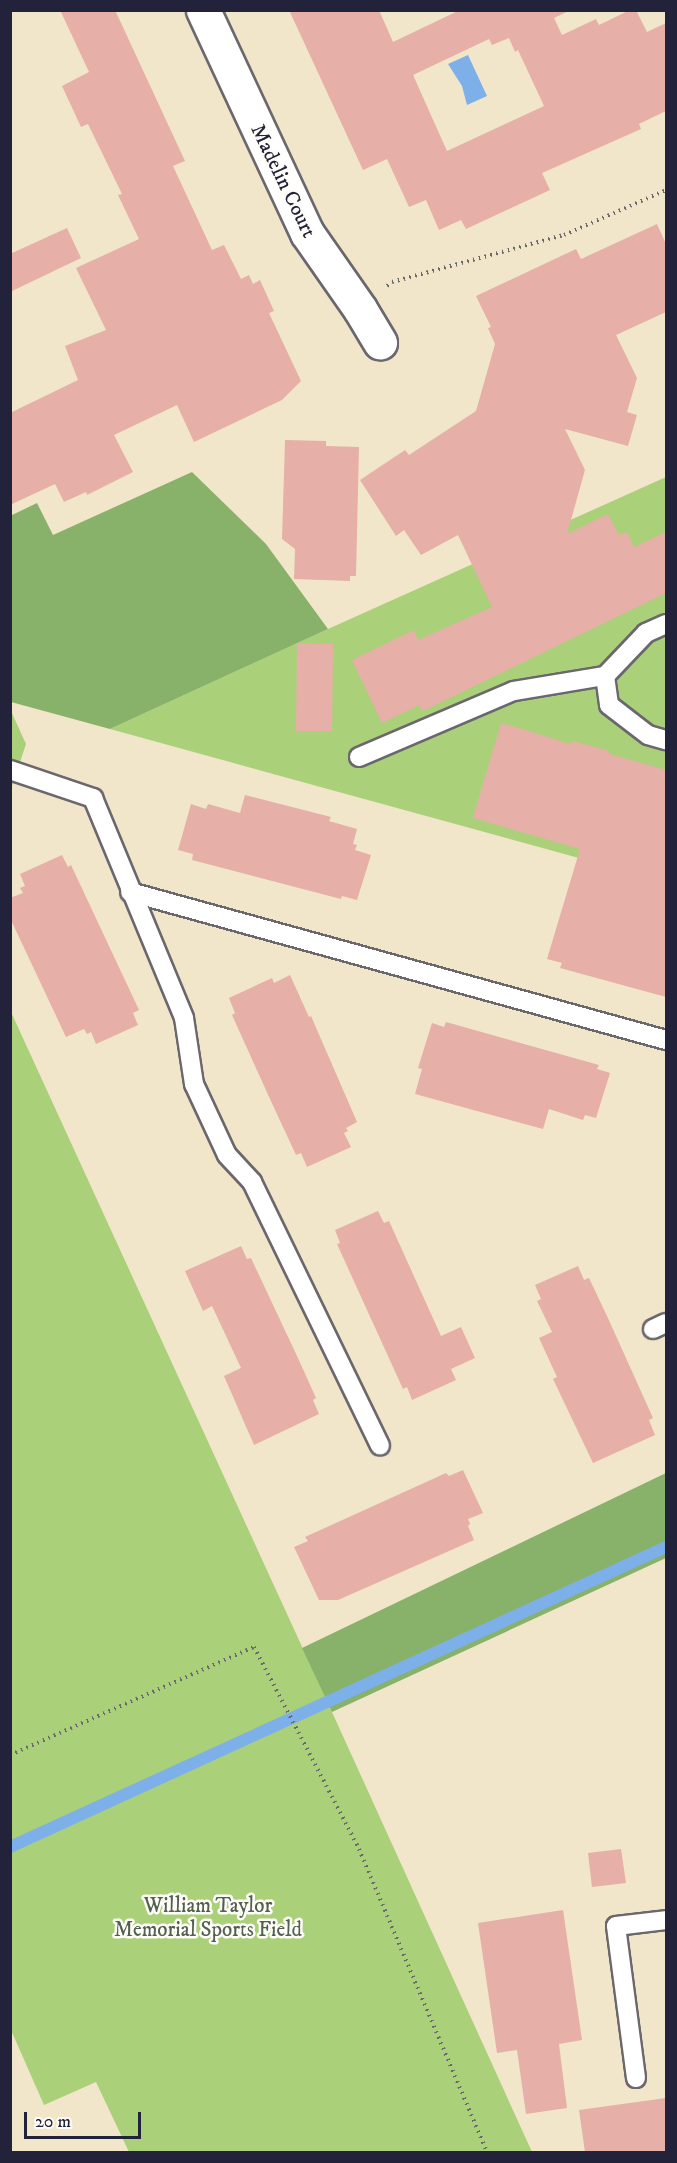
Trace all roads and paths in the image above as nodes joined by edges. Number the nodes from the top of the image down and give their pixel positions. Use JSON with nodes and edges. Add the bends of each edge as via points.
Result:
{"nodes":[{"id":1,"x":203,"y":10,"type":"edge"},
{"id":2,"x":666,"y":190,"type":"edge"},
{"id":3,"x":360,"y":309,"type":"junction"},
{"id":4,"x":380,"y":342,"type":"dead end"},
{"id":5,"x":666,"y":624,"type":"edge"},
{"id":6,"x":605,"y":676,"type":"junction"},
{"id":7,"x":666,"y":740,"type":"edge"},
{"id":8,"x":359,"y":757,"type":"dead end"},
{"id":9,"x":10,"y":770,"type":"edge"},
{"id":10,"x":130,"y":892,"type":"junction"},
{"id":11,"x":666,"y":1041,"type":"edge"},
{"id":12,"x":380,"y":1446,"type":"dead end"},
{"id":13,"x":10,"y":1755,"type":"edge"},
{"id":14,"x":666,"y":1920,"type":"edge"},
{"id":15,"x":636,"y":2078,"type":"dead end"},
{"id":16,"x":487,"y":2152,"type":"edge"}],
"edges":[{"from":1,"to":3,"type":"street","name":"Madelin Court","via":[[307,233]]},
{"from":2,"to":3,"type":"path","via":[[564,235],[392,282]]},
{"from":3,"to":4,"type":"street","name":"Madelin Court"},
{"from":5,"to":6,"type":"lane","via":[[646,633]]},
{"from":6,"to":7,"type":"lane","via":[[609,705],[648,735]]},
{"from":6,"to":8,"type":"lane","via":[[514,691]]},
{"from":9,"to":10,"type":"lane","via":[[93,798]]},
{"from":10,"to":11,"type":"lane"},
{"from":10,"to":12,"type":"lane","via":[[184,1018],[194,1084],[227,1155],[252,1182]]},
{"from":13,"to":16,"type":"path","via":[[255,1647],[359,1849]]},
{"from":14,"to":15,"type":"lane","via":[[616,1926]]}]}
